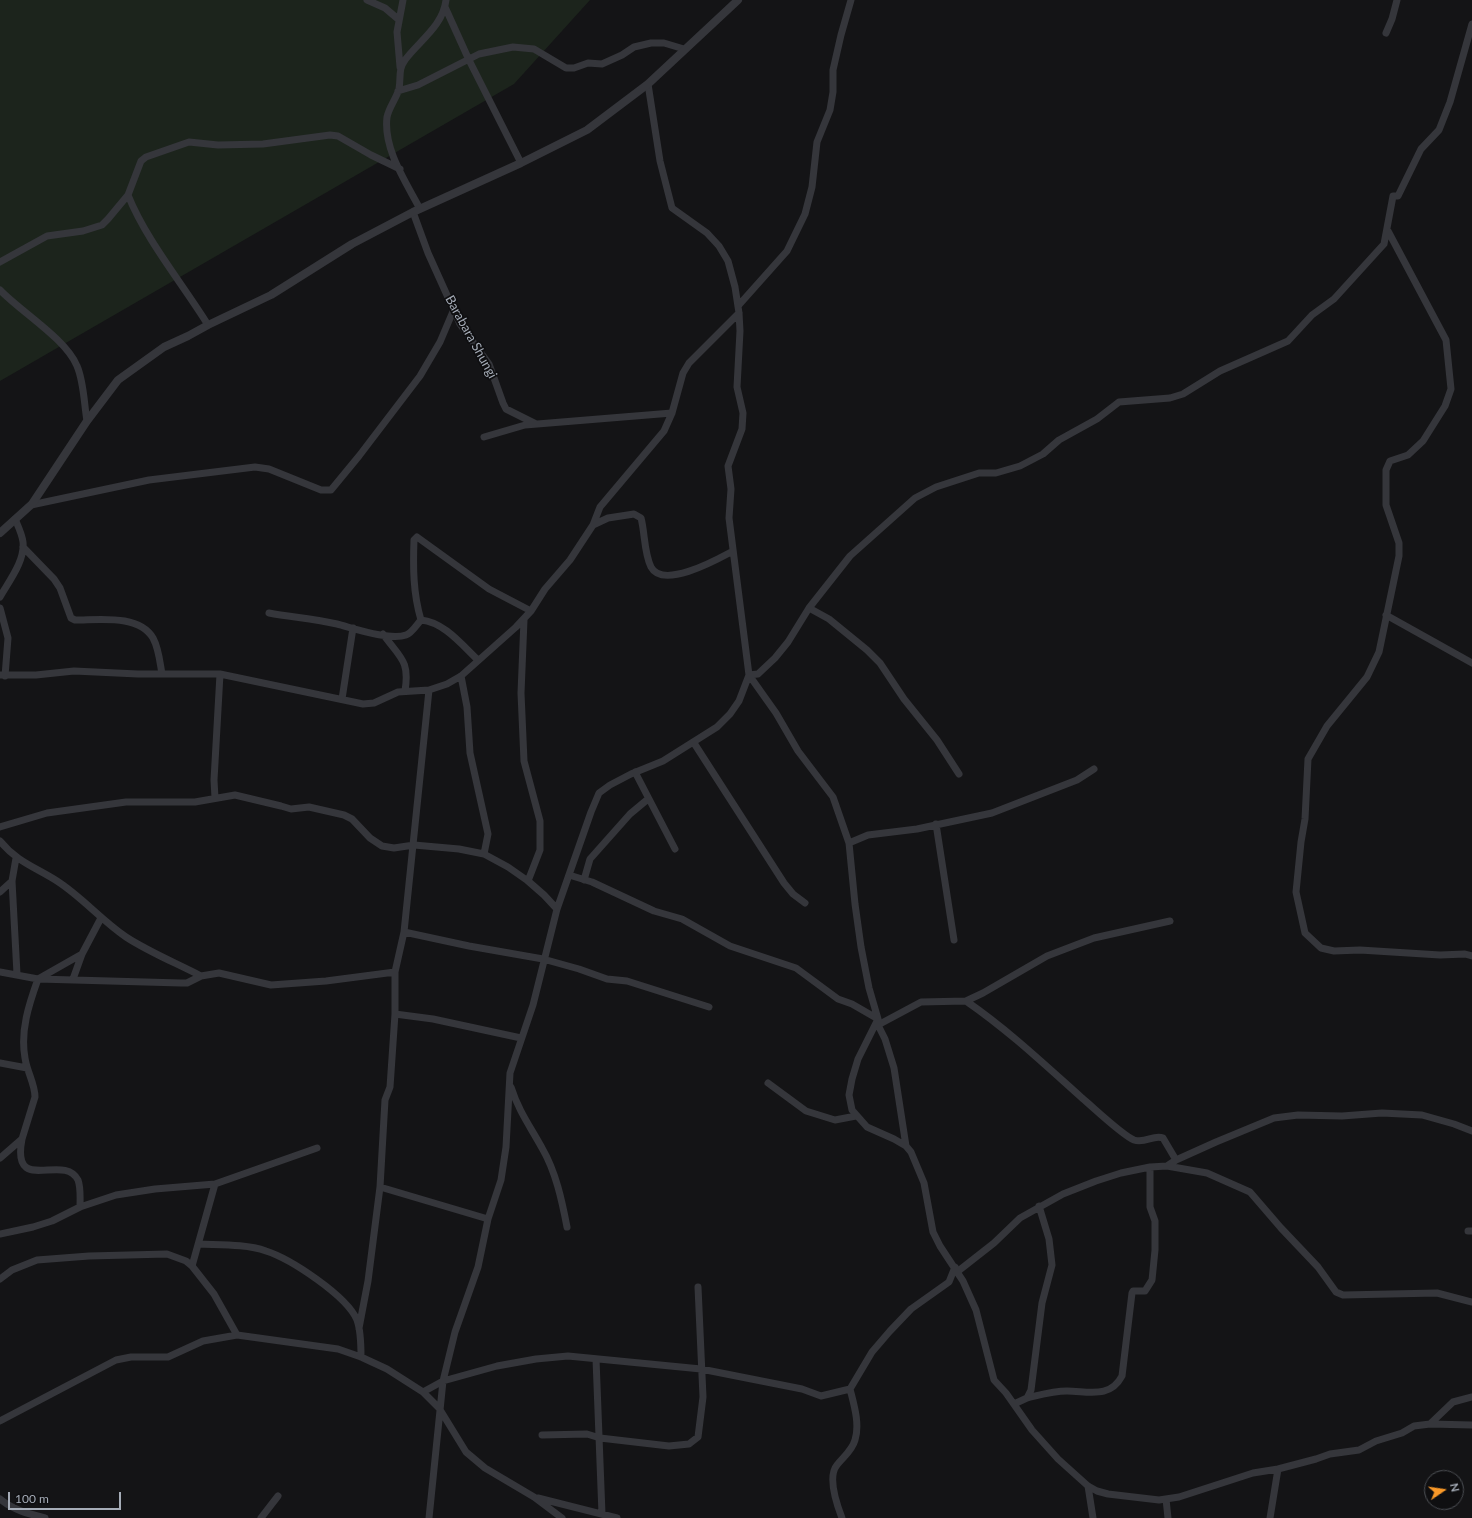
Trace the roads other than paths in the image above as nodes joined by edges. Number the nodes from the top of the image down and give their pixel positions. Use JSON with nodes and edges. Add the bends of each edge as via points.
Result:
{"nodes":[{"id":1,"x":367,"y":0,"type":"edge"},
{"id":2,"x":403,"y":0,"type":"edge"},
{"id":3,"x":738,"y":0,"type":"edge"},
{"id":4,"x":851,"y":0,"type":"edge"},
{"id":5,"x":1398,"y":0,"type":"edge"},
{"id":6,"x":445,"y":3,"type":"edge"},
{"id":7,"x":398,"y":19,"type":"junction"},
{"id":8,"x":1472,"y":24,"type":"edge"},
{"id":9,"x":1386,"y":33,"type":"dead end"},
{"id":10,"x":684,"y":49,"type":"junction"},
{"id":11,"x":469,"y":60,"type":"junction"},
{"id":12,"x":400,"y":67,"type":"junction"},
{"id":13,"x":648,"y":84,"type":"junction"},
{"id":14,"x":398,"y":91,"type":"junction"},
{"id":15,"x":521,"y":163,"type":"junction"},
{"id":16,"x":400,"y":169,"type":"junction"},
{"id":17,"x":128,"y":195,"type":"junction"},
{"id":18,"x":416,"y":210,"type":"junction"},
{"id":19,"x":1388,"y":231,"type":"junction"},
{"id":20,"x":0,"y":262,"type":"edge"},
{"id":21,"x":0,"y":290,"type":"edge"},
{"id":22,"x":454,"y":309,"type":"junction"},
{"id":23,"x":739,"y":309,"type":"junction"},
{"id":24,"x":208,"y":325,"type":"junction"},
{"id":25,"x":672,"y":413,"type":"junction"},
{"id":26,"x":87,"y":421,"type":"junction"},
{"id":27,"x":536,"y":424,"type":"junction"},
{"id":28,"x":484,"y":437,"type":"dead end"},
{"id":29,"x":31,"y":505,"type":"junction"},
{"id":30,"x":15,"y":519,"type":"junction"},
{"id":31,"x":593,"y":525,"type":"junction"},
{"id":32,"x":0,"y":533,"type":"edge"},
{"id":33,"x":23,"y":547,"type":"junction"},
{"id":34,"x":733,"y":551,"type":"junction"},
{"id":35,"x":0,"y":597,"type":"edge"},
{"id":36,"x":0,"y":608,"type":"edge"},
{"id":37,"x":809,"y":608,"type":"junction"},
{"id":38,"x":531,"y":611,"type":"junction"},
{"id":39,"x":269,"y":613,"type":"dead end"},
{"id":40,"x":1386,"y":615,"type":"junction"},
{"id":41,"x":421,"y":620,"type":"junction"},
{"id":42,"x":524,"y":620,"type":"junction"},
{"id":43,"x":353,"y":628,"type":"junction"},
{"id":44,"x":383,"y":634,"type":"junction"},
{"id":45,"x":478,"y":660,"type":"junction"},
{"id":46,"x":1472,"y":663,"type":"edge"},
{"id":47,"x":162,"y":674,"type":"junction"},
{"id":48,"x":220,"y":674,"type":"junction"},
{"id":49,"x":2,"y":676,"type":"edge"},
{"id":50,"x":461,"y":676,"type":"junction"},
{"id":51,"x":749,"y":676,"type":"junction"},
{"id":52,"x":429,"y":690,"type":"junction"},
{"id":53,"x":405,"y":691,"type":"junction"},
{"id":54,"x":342,"y":699,"type":"junction"},
{"id":55,"x":694,"y":743,"type":"junction"},
{"id":56,"x":1094,"y":769,"type":"dead end"},
{"id":57,"x":636,"y":772,"type":"junction"},
{"id":58,"x":959,"y":774,"type":"dead end"},
{"id":59,"x":215,"y":798,"type":"junction"},
{"id":60,"x":648,"y":799,"type":"junction"},
{"id":61,"x":936,"y":824,"type":"junction"},
{"id":62,"x":0,"y":827,"type":"edge"},
{"id":63,"x":0,"y":842,"type":"edge"},
{"id":64,"x":849,"y":843,"type":"junction"},
{"id":65,"x":414,"y":845,"type":"junction"},
{"id":66,"x":675,"y":849,"type":"dead end"},
{"id":67,"x":484,"y":854,"type":"junction"},
{"id":68,"x":16,"y":858,"type":"junction"},
{"id":69,"x":569,"y":875,"type":"junction"},
{"id":70,"x":584,"y":880,"type":"junction"},
{"id":71,"x":12,"y":881,"type":"junction"},
{"id":72,"x":528,"y":881,"type":"junction"},
{"id":73,"x":0,"y":892,"type":"edge"},
{"id":74,"x":805,"y":903,"type":"dead end"},
{"id":75,"x":557,"y":909,"type":"junction"},
{"id":76,"x":101,"y":918,"type":"junction"},
{"id":77,"x":1170,"y":921,"type":"dead end"},
{"id":78,"x":404,"y":932,"type":"junction"},
{"id":79,"x":954,"y":940,"type":"dead end"},
{"id":80,"x":82,"y":954,"type":"junction"},
{"id":81,"x":1472,"y":956,"type":"edge"},
{"id":82,"x":543,"y":959,"type":"junction"},
{"id":83,"x":0,"y":972,"type":"edge"},
{"id":84,"x":395,"y":972,"type":"junction"},
{"id":85,"x":18,"y":974,"type":"junction"},
{"id":86,"x":201,"y":976,"type":"junction"},
{"id":87,"x":38,"y":979,"type":"junction"},
{"id":88,"x":74,"y":979,"type":"junction"},
{"id":89,"x":966,"y":1001,"type":"junction"},
{"id":90,"x":709,"y":1007,"type":"dead end"},
{"id":91,"x":394,"y":1014,"type":"junction"},
{"id":92,"x":878,"y":1022,"type":"junction"},
{"id":93,"x":521,"y":1038,"type":"junction"},
{"id":94,"x":0,"y":1063,"type":"edge"},
{"id":95,"x":27,"y":1068,"type":"junction"},
{"id":96,"x":768,"y":1083,"type":"dead end"},
{"id":97,"x":510,"y":1084,"type":"junction"},
{"id":98,"x":856,"y":1116,"type":"junction"},
{"id":99,"x":1472,"y":1131,"type":"edge"},
{"id":100,"x":22,"y":1139,"type":"junction"},
{"id":101,"x":906,"y":1146,"type":"junction"},
{"id":102,"x":317,"y":1148,"type":"dead end"},
{"id":103,"x":0,"y":1158,"type":"edge"},
{"id":104,"x":1176,"y":1160,"type":"junction"},
{"id":105,"x":1167,"y":1166,"type":"junction"},
{"id":106,"x":1150,"y":1167,"type":"junction"},
{"id":107,"x":215,"y":1184,"type":"junction"},
{"id":108,"x":380,"y":1187,"type":"junction"},
{"id":109,"x":1039,"y":1206,"type":"junction"},
{"id":110,"x":80,"y":1207,"type":"junction"},
{"id":111,"x":488,"y":1219,"type":"junction"},
{"id":112,"x":567,"y":1227,"type":"dead end"},
{"id":113,"x":0,"y":1234,"type":"edge"},
{"id":114,"x":199,"y":1244,"type":"junction"},
{"id":115,"x":192,"y":1266,"type":"junction"},
{"id":116,"x":957,"y":1272,"type":"junction"},
{"id":117,"x":0,"y":1279,"type":"edge"},
{"id":118,"x":949,"y":1282,"type":"junction"},
{"id":119,"x":698,"y":1287,"type":"dead end"},
{"id":120,"x":1472,"y":1302,"type":"edge"},
{"id":121,"x":359,"y":1328,"type":"junction"},
{"id":122,"x":238,"y":1335,"type":"junction"},
{"id":123,"x":361,"y":1357,"type":"junction"},
{"id":124,"x":596,"y":1359,"type":"junction"},
{"id":125,"x":701,"y":1368,"type":"junction"},
{"id":126,"x":443,"y":1381,"type":"junction"},
{"id":127,"x":850,"y":1389,"type":"junction"},
{"id":128,"x":423,"y":1392,"type":"junction"},
{"id":129,"x":1472,"y":1397,"type":"edge"},
{"id":130,"x":1027,"y":1398,"type":"junction"},
{"id":131,"x":1014,"y":1404,"type":"junction"},
{"id":132,"x":439,"y":1408,"type":"junction"},
{"id":133,"x":0,"y":1421,"type":"edge"},
{"id":134,"x":1430,"y":1424,"type":"junction"},
{"id":135,"x":1472,"y":1425,"type":"edge"},
{"id":136,"x":542,"y":1435,"type":"dead end"},
{"id":137,"x":600,"y":1438,"type":"junction"},
{"id":138,"x":1278,"y":1469,"type":"junction"},
{"id":139,"x":1088,"y":1486,"type":"junction"},
{"id":140,"x":278,"y":1496,"type":"dead end"},
{"id":141,"x":534,"y":1497,"type":"junction"},
{"id":142,"x":0,"y":1499,"type":"edge"},
{"id":143,"x":1166,"y":1499,"type":"junction"},
{"id":144,"x":602,"y":1514,"type":"junction"},
{"id":145,"x":45,"y":1518,"type":"edge"},
{"id":146,"x":261,"y":1518,"type":"edge"},
{"id":147,"x":429,"y":1518,"type":"edge"},
{"id":148,"x":562,"y":1518,"type":"edge"},
{"id":149,"x":617,"y":1518,"type":"edge"},
{"id":150,"x":842,"y":1518,"type":"edge"},
{"id":151,"x":1093,"y":1518,"type":"edge"},
{"id":152,"x":1168,"y":1518,"type":"edge"},
{"id":153,"x":1270,"y":1518,"type":"edge"}],
"edges":[{"from":1,"to":7,"type":"street","via":[[385,8]]},
{"from":2,"to":7,"type":"street","name":"Barabara Shungi"},
{"from":3,"to":10,"type":"street"},
{"from":4,"to":23,"type":"street","via":[[834,70],[830,110],[817,142],[812,187],[805,214],[787,251]]},
{"from":5,"to":9,"type":"street"},
{"from":6,"to":11,"type":"street"},
{"from":6,"to":12,"type":"street","via":[[426,39]]},
{"from":7,"to":12,"type":"street","name":"Barabara Shungi"},
{"from":8,"to":19,"type":"street","via":[[1440,130],[1421,150],[1398,196],[1393,196]]},
{"from":10,"to":11,"type":"street","via":[[664,43],[651,43],[634,47],[602,64],[588,63],[574,68],[566,68],[534,49],[513,47],[493,50]]},
{"from":10,"to":13,"type":"street"},
{"from":11,"to":14,"type":"street","via":[[418,85]]},
{"from":11,"to":15,"type":"street"},
{"from":12,"to":14,"type":"street","name":"Barabara Shungi"},
{"from":13,"to":15,"type":"street","via":[[587,130]]},
{"from":13,"to":23,"type":"street","via":[[660,161],[672,208],[707,233],[719,246],[728,261]]},
{"from":14,"to":16,"type":"street","name":"Barabara Shungi","via":[[387,116],[387,138]]},
{"from":15,"to":18,"type":"street"},
{"from":16,"to":17,"type":"street","via":[[330,134],[263,144],[218,145],[189,142],[141,161]]},
{"from":16,"to":18,"type":"street","name":"Barabara Shungi"},
{"from":17,"to":20,"type":"street","via":[[102,225],[83,231],[47,236]]},
{"from":17,"to":24,"type":"street","via":[[147,233]]},
{"from":18,"to":22,"type":"street","name":"Barabara Shungi","via":[[428,253]]},
{"from":18,"to":24,"type":"street","via":[[352,244],[271,294]]},
{"from":19,"to":37,"type":"street","via":[[1378,253],[1334,299],[1312,316],[1288,341],[1220,372],[1184,394],[1170,398],[1119,402],[1097,419],[1059,440],[1043,454],[1020,466],[979,473],[915,498],[850,556]]},
{"from":19,"to":40,"type":"street","via":[[1446,340],[1451,389],[1445,406],[1423,441],[1408,455],[1390,462],[1386,470],[1386,505],[1399,543],[1399,556]]},
{"from":21,"to":26,"type":"street","via":[[49,332],[72,356],[78,367]]},
{"from":22,"to":27,"type":"street","name":"Barabara Shungi","via":[[460,324],[489,364],[506,408]]},
{"from":22,"to":29,"type":"street","via":[[440,342],[420,376],[331,490],[321,490],[269,469],[255,467],[149,480]]},
{"from":23,"to":25,"type":"street","via":[[689,363],[683,373]]},
{"from":23,"to":34,"type":"street","via":[[737,387],[743,413],[742,429],[728,466],[731,489],[729,518]]},
{"from":24,"to":26,"type":"street","via":[[164,346],[118,380]]},
{"from":25,"to":27,"type":"street"},
{"from":25,"to":31,"type":"street","via":[[664,431],[600,507]]},
{"from":26,"to":29,"type":"street"},
{"from":27,"to":28,"type":"street"},
{"from":29,"to":30,"type":"street"},
{"from":30,"to":32,"type":"street"},
{"from":30,"to":33,"type":"street"},
{"from":31,"to":34,"type":"street","via":[[608,518],[638,515],[643,523],[651,568],[655,572],[667,575],[682,574]]},
{"from":31,"to":38,"type":"street"},
{"from":33,"to":35,"type":"street","via":[[15,571]]},
{"from":33,"to":47,"type":"street","via":[[54,579],[71,618],[130,622],[147,632],[153,638]]},
{"from":34,"to":51,"type":"street"},
{"from":36,"to":49,"type":"street","via":[[8,638],[8,655]]},
{"from":37,"to":51,"type":"street","via":[[775,658],[758,674]]},
{"from":37,"to":58,"type":"street","via":[[829,619],[880,663]]},
{"from":38,"to":41,"type":"street","via":[[489,589],[417,537],[414,540],[414,580]]},
{"from":38,"to":42,"type":"street"},
{"from":39,"to":43,"type":"street"},
{"from":40,"to":46,"type":"street"},
{"from":40,"to":81,"type":"street","via":[[1379,652],[1367,677],[1327,726],[1308,759],[1305,819],[1295,885],[1302,923],[1310,939],[1321,948],[1334,951]]},
{"from":41,"to":44,"type":"street","via":[[406,636]]},
{"from":41,"to":45,"type":"street","via":[[436,623]]},
{"from":42,"to":45,"type":"street"},
{"from":42,"to":72,"type":"street","via":[[521,700],[524,761],[540,821],[540,850]]},
{"from":43,"to":44,"type":"street"},
{"from":43,"to":54,"type":"street"},
{"from":44,"to":53,"type":"street","via":[[406,665]]},
{"from":45,"to":50,"type":"street"},
{"from":47,"to":48,"type":"street"},
{"from":47,"to":49,"type":"street","via":[[74,671]]},
{"from":48,"to":54,"type":"street"},
{"from":48,"to":59,"type":"street"},
{"from":50,"to":52,"type":"street"},
{"from":50,"to":67,"type":"street","via":[[467,707],[474,778],[488,834]]},
{"from":51,"to":55,"type":"street","via":[[739,701],[730,714],[717,728]]},
{"from":51,"to":64,"type":"street","via":[[776,713],[798,751],[833,797]]},
{"from":52,"to":53,"type":"street"},
{"from":52,"to":65,"type":"street"},
{"from":53,"to":54,"type":"street","via":[[374,703],[364,704]]},
{"from":55,"to":57,"type":"street","via":[[663,761]]},
{"from":55,"to":74,"type":"street","via":[[784,883]]},
{"from":56,"to":61,"type":"street","via":[[1077,780],[992,813]]},
{"from":57,"to":60,"type":"street"},
{"from":57,"to":69,"type":"street","via":[[600,793]]},
{"from":59,"to":62,"type":"street","via":[[195,802],[100,804],[47,812]]},
{"from":59,"to":65,"type":"street","via":[[235,795],[286,809],[309,807],[332,812],[352,819],[370,838],[382,846],[394,848]]},
{"from":60,"to":66,"type":"street"},
{"from":60,"to":70,"type":"street","via":[[630,814],[590,859]]},
{"from":61,"to":64,"type":"street","via":[[868,835]]},
{"from":61,"to":79,"type":"street"},
{"from":63,"to":68,"type":"street"},
{"from":64,"to":92,"type":"street","via":[[861,947]]},
{"from":65,"to":67,"type":"street"},
{"from":65,"to":78,"type":"street"},
{"from":67,"to":72,"type":"street"},
{"from":68,"to":71,"type":"street"},
{"from":68,"to":76,"type":"street","via":[[57,881]]},
{"from":69,"to":70,"type":"street"},
{"from":69,"to":75,"type":"street"},
{"from":70,"to":92,"type":"street","via":[[632,899],[654,911],[682,919],[730,946],[796,968],[838,999],[852,1004]]},
{"from":71,"to":73,"type":"street"},
{"from":71,"to":85,"type":"street"},
{"from":72,"to":75,"type":"street"},
{"from":75,"to":82,"type":"street"},
{"from":76,"to":80,"type":"street"},
{"from":76,"to":86,"type":"street","via":[[126,937]]},
{"from":77,"to":89,"type":"street","via":[[1094,938],[1047,956]]},
{"from":78,"to":82,"type":"street"},
{"from":78,"to":84,"type":"street"},
{"from":80,"to":87,"type":"street"},
{"from":80,"to":88,"type":"street"},
{"from":82,"to":90,"type":"street","via":[[607,979],[627,981]]},
{"from":82,"to":93,"type":"street","via":[[533,1005]]},
{"from":83,"to":85,"type":"street"},
{"from":84,"to":86,"type":"street","via":[[271,985],[218,973]]},
{"from":84,"to":91,"type":"street"},
{"from":85,"to":87,"type":"street"},
{"from":86,"to":88,"type":"street","via":[[187,983]]},
{"from":87,"to":88,"type":"street"},
{"from":87,"to":95,"type":"street","via":[[25,1019]]},
{"from":89,"to":92,"type":"street","via":[[921,1002]]},
{"from":89,"to":104,"type":"street","via":[[1015,1038],[1104,1117],[1134,1140],[1142,1142],[1159,1136],[1163,1138]]},
{"from":91,"to":93,"type":"street"},
{"from":91,"to":108,"type":"street","via":[[390,1087],[385,1100]]},
{"from":92,"to":98,"type":"street","via":[[858,1059],[852,1079],[850,1104]]},
{"from":92,"to":101,"type":"street","via":[[894,1068]]},
{"from":93,"to":97,"type":"street","via":[[510,1072]]},
{"from":94,"to":95,"type":"street"},
{"from":95,"to":100,"type":"street","via":[[35,1097]]},
{"from":96,"to":98,"type":"street","via":[[806,1111],[835,1120]]},
{"from":97,"to":111,"type":"street","via":[[501,1180]]},
{"from":97,"to":112,"type":"street","via":[[517,1107],[543,1148],[555,1179]]},
{"from":98,"to":101,"type":"street","via":[[867,1127]]},
{"from":99,"to":104,"type":"street","via":[[1422,1115],[1298,1115],[1274,1118]]},
{"from":100,"to":103,"type":"street"},
{"from":100,"to":110,"type":"street","via":[[19,1153],[21,1164],[33,1170],[68,1171],[73,1174],[79,1184]]},
{"from":101,"to":116,"type":"street","via":[[924,1183],[933,1232]]},
{"from":102,"to":107,"type":"street"},
{"from":104,"to":105,"type":"street"},
{"from":105,"to":106,"type":"street"},
{"from":105,"to":120,"type":"street","via":[[1207,1173],[1250,1192],[1314,1262],[1336,1292],[1343,1295],[1437,1293]]},
{"from":106,"to":109,"type":"street","via":[[1096,1180]]},
{"from":106,"to":130,"type":"street","via":[[1150,1206],[1155,1221],[1152,1280],[1145,1291],[1132,1293],[1122,1376],[1118,1383],[1101,1393],[1056,1392]]},
{"from":107,"to":110,"type":"street","via":[[131,1192]]},
{"from":107,"to":114,"type":"street"},
{"from":108,"to":111,"type":"street"},
{"from":108,"to":121,"type":"street"},
{"from":109,"to":116,"type":"street","via":[[1020,1218],[994,1243]]},
{"from":109,"to":130,"type":"street","via":[[1049,1239],[1052,1265],[1042,1303],[1032,1382]]},
{"from":110,"to":113,"type":"street","via":[[52,1221]]},
{"from":111,"to":126,"type":"street","via":[[478,1267],[455,1332]]},
{"from":114,"to":115,"type":"street"},
{"from":114,"to":121,"type":"street","via":[[266,1251],[284,1260],[318,1280],[336,1295],[349,1307]]},
{"from":115,"to":117,"type":"street","via":[[167,1254],[64,1257],[24,1264]]},
{"from":115,"to":122,"type":"street","via":[[214,1294]]},
{"from":116,"to":118,"type":"street"},
{"from":116,"to":118,"type":"street"},
{"from":116,"to":131,"type":"street","via":[[976,1310],[994,1380]]},
{"from":118,"to":127,"type":"street","via":[[911,1309],[890,1331],[872,1352]]},
{"from":119,"to":125,"type":"street"},
{"from":121,"to":123,"type":"street"},
{"from":122,"to":123,"type":"street","via":[[338,1349]]},
{"from":122,"to":133,"type":"street","via":[[203,1341],[168,1357],[132,1357],[116,1360]]},
{"from":123,"to":128,"type":"street","via":[[387,1369]]},
{"from":124,"to":125,"type":"street"},
{"from":124,"to":126,"type":"street","via":[[568,1356],[536,1359],[497,1366]]},
{"from":124,"to":137,"type":"street"},
{"from":125,"to":127,"type":"street","via":[[802,1389],[821,1396]]},
{"from":125,"to":137,"type":"street","via":[[702,1418],[698,1437],[689,1444],[669,1446]]},
{"from":126,"to":128,"type":"street"},
{"from":126,"to":132,"type":"street"},
{"from":127,"to":150,"type":"street","via":[[856,1413],[855,1440],[833,1472],[836,1502]]},
{"from":128,"to":132,"type":"street"},
{"from":129,"to":134,"type":"street","via":[[1452,1402]]},
{"from":130,"to":131,"type":"street"},
{"from":131,"to":139,"type":"street","via":[[1032,1430],[1058,1459]]},
{"from":132,"to":141,"type":"street","via":[[466,1452],[485,1468]]},
{"from":132,"to":147,"type":"street"},
{"from":134,"to":135,"type":"street"},
{"from":134,"to":138,"type":"street","via":[[1414,1426],[1359,1450],[1330,1454]]},
{"from":136,"to":137,"type":"street","via":[[587,1434]]},
{"from":137,"to":144,"type":"street"},
{"from":138,"to":143,"type":"street","via":[[1253,1473]]},
{"from":138,"to":153,"type":"street"},
{"from":139,"to":143,"type":"street","via":[[1108,1494]]},
{"from":139,"to":151,"type":"street"},
{"from":140,"to":146,"type":"street"},
{"from":141,"to":144,"type":"street"},
{"from":141,"to":148,"type":"street"},
{"from":142,"to":145,"type":"street","via":[[25,1514]]},
{"from":143,"to":152,"type":"street"},
{"from":144,"to":149,"type":"street"}]}
